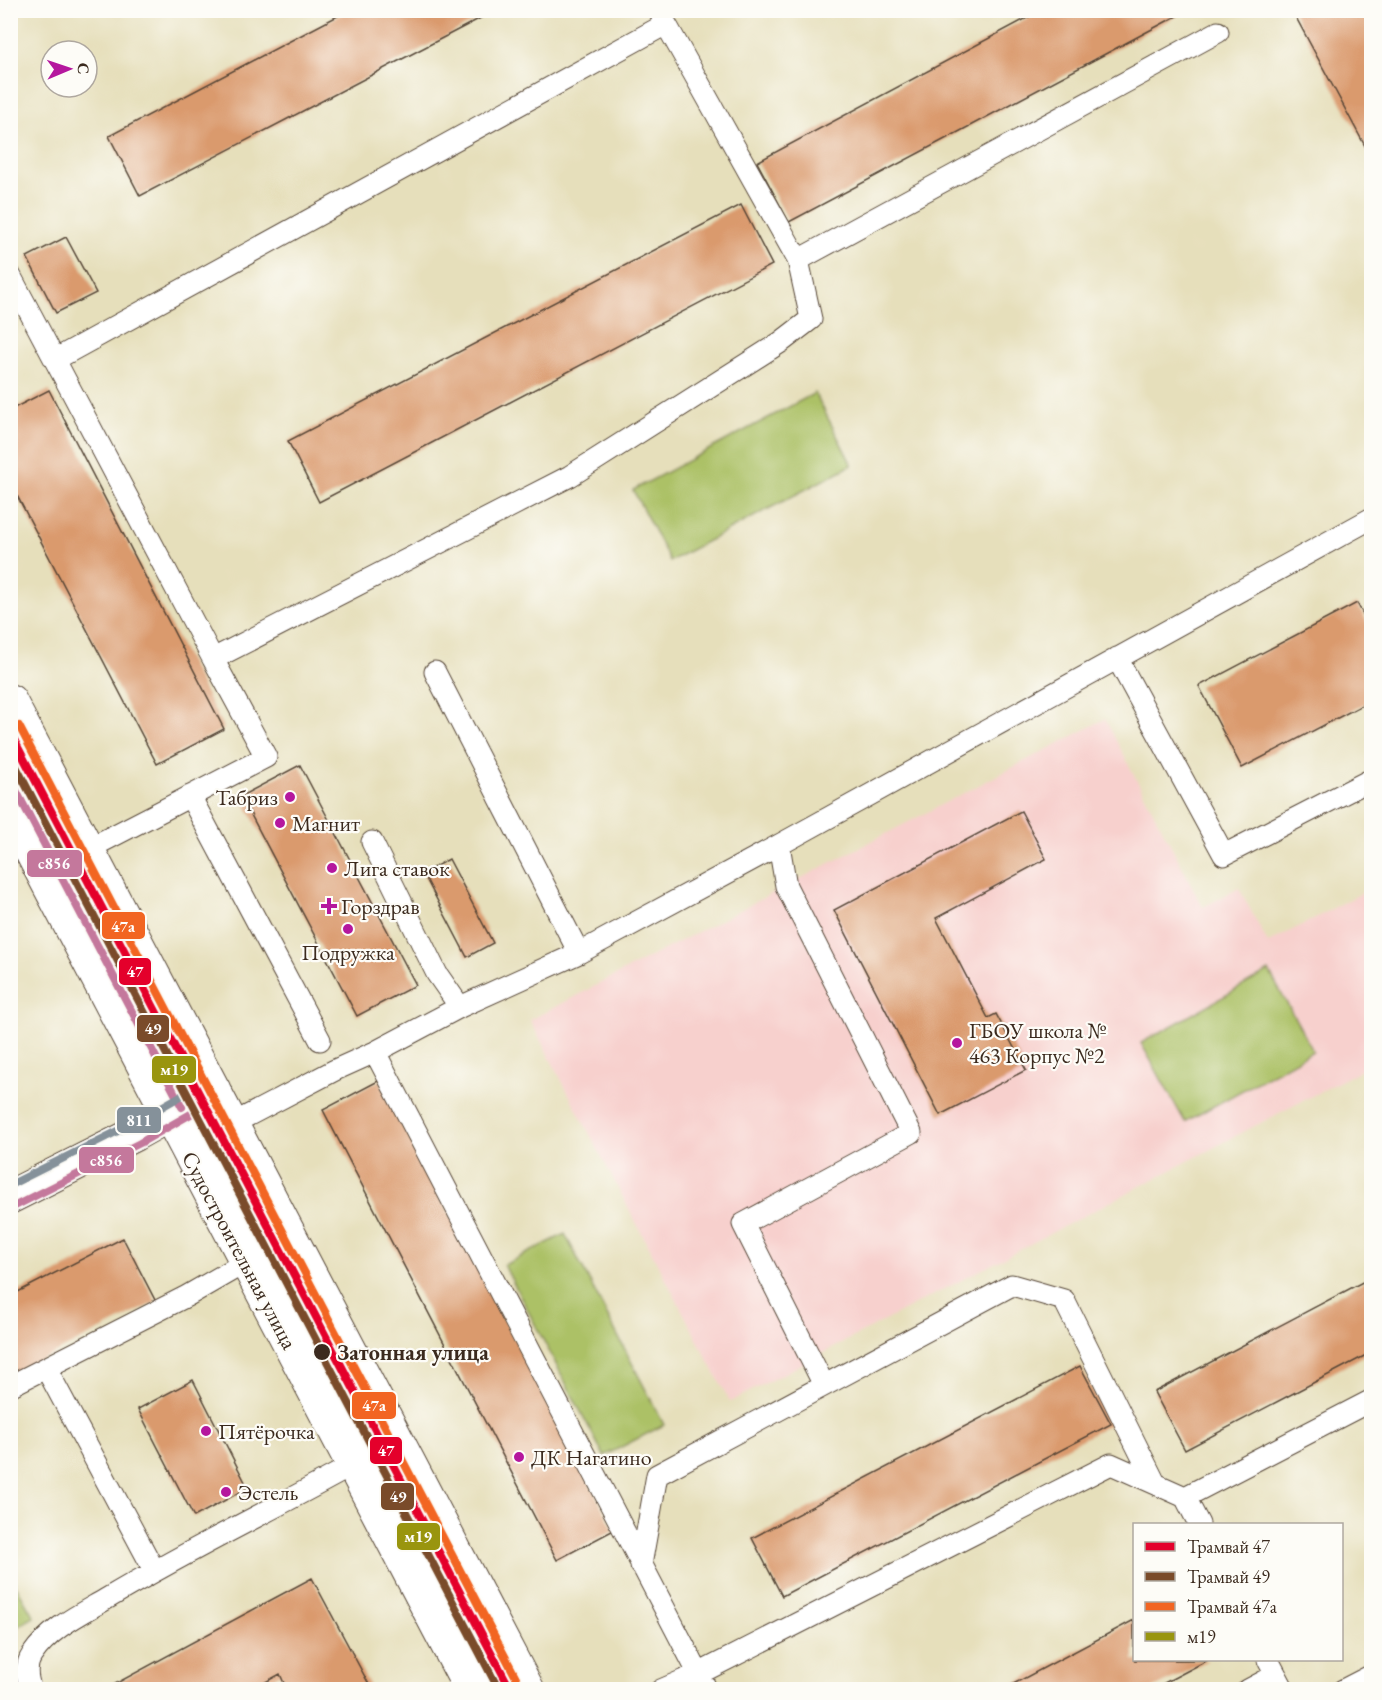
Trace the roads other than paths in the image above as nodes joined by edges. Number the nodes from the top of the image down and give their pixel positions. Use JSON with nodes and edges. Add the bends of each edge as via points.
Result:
{"nodes":[{"id":1,"x":663,"y":17,"type":"edge"},
{"id":2,"x":1218,"y":32,"type":"dead end"},
{"id":3,"x":798,"y":260,"type":"junction"},
{"id":4,"x":13,"y":286,"type":"edge"},
{"id":5,"x":56,"y":359,"type":"junction"},
{"id":6,"x":1369,"y":525,"type":"edge"},
{"id":7,"x":1117,"y":658,"type":"junction"},
{"id":8,"x":213,"y":659,"type":"junction"},
{"id":9,"x":435,"y":672,"type":"dead end"},
{"id":10,"x":10,"y":701,"type":"edge"},
{"id":11,"x":10,"y":755,"type":"edge"},
{"id":12,"x":1371,"y":779,"type":"edge"},
{"id":13,"x":190,"y":796,"type":"junction"},
{"id":14,"x":10,"y":811,"type":"edge"},
{"id":15,"x":372,"y":842,"type":"dead end"},
{"id":16,"x":779,"y":845,"type":"junction"},
{"id":17,"x":88,"y":849,"type":"junction"},
{"id":18,"x":579,"y":953,"type":"junction"},
{"id":19,"x":460,"y":1007,"type":"junction"},
{"id":20,"x":320,"y":1040,"type":"dead end"},
{"id":21,"x":375,"y":1052,"type":"junction"},
{"id":22,"x":192,"y":1102,"type":"junction"},
{"id":23,"x":232,"y":1124,"type":"junction"},
{"id":24,"x":10,"y":1197,"type":"edge"},
{"id":25,"x":246,"y":1262,"type":"junction"},
{"id":26,"x":45,"y":1368,"type":"junction"},
{"id":27,"x":824,"y":1385,"type":"junction"},
{"id":28,"x":10,"y":1386,"type":"edge"},
{"id":29,"x":1371,"y":1400,"type":"edge"},
{"id":30,"x":353,"y":1465,"type":"junction"},
{"id":31,"x":1155,"y":1484,"type":"junction"},
{"id":32,"x":1185,"y":1497,"type":"junction"},
{"id":33,"x":1198,"y":1523,"type":"edge"},
{"id":34,"x":641,"y":1565,"type":"junction"},
{"id":35,"x":154,"y":1570,"type":"junction"},
{"id":36,"x":1276,"y":1675,"type":"edge"},
{"id":37,"x":1371,"y":1675,"type":"edge"},
{"id":38,"x":702,"y":1682,"type":"edge"},
{"id":39,"x":31,"y":1689,"type":"edge"},
{"id":40,"x":471,"y":1689,"type":"edge"},
{"id":41,"x":499,"y":1689,"type":"edge"},
{"id":42,"x":528,"y":1689,"type":"edge"},
{"id":43,"x":661,"y":1689,"type":"edge"},
{"id":44,"x":1248,"y":1689,"type":"edge"},
{"id":45,"x":1343,"y":1689,"type":"edge"}],
"edges":[{"from":1,"to":3,"type":"lane"},
{"from":1,"to":5,"type":"lane"},
{"from":2,"to":3,"type":"lane"},
{"from":3,"to":8,"type":"lane","via":[[811,319],[781,342],[570,476]]},
{"from":4,"to":5,"type":"lane"},
{"from":5,"to":8,"type":"lane"},
{"from":6,"to":7,"type":"lane"},
{"from":7,"to":12,"type":"lane","via":[[1224,855]]},
{"from":7,"to":16,"type":"lane"},
{"from":8,"to":13,"type":"lane","via":[[266,758]]},
{"from":9,"to":18,"type":"lane"},
{"from":10,"to":17,"type":"street","name":"Судостроительная улица"},
{"from":11,"to":22,"type":"lane"},
{"from":13,"to":17,"type":"lane"},
{"from":13,"to":20,"type":"lane"},
{"from":14,"to":22,"type":"street","name":"Судостроительная улица"},
{"from":15,"to":19,"type":"lane","via":[[437,974]]},
{"from":16,"to":18,"type":"lane"},
{"from":16,"to":27,"type":"lane","via":[[786,886],[911,1133],[743,1224]]},
{"from":17,"to":22,"type":"street","name":"Судостроительная улица"},
{"from":18,"to":19,"type":"lane"},
{"from":19,"to":21,"type":"lane"},
{"from":21,"to":23,"type":"lane"},
{"from":21,"to":34,"type":"lane"},
{"from":22,"to":23,"type":"street","name":"Судостроительная улица"},
{"from":22,"to":24,"type":"street"},
{"from":22,"to":25,"type":"street","name":"Судостроительная улица"},
{"from":22,"to":41,"type":"lane"},
{"from":23,"to":42,"type":"street","name":"Судостроительная улица"},
{"from":25,"to":26,"type":"lane"},
{"from":25,"to":30,"type":"street","name":"Судостроительная улица"},
{"from":26,"to":28,"type":"lane"},
{"from":26,"to":35,"type":"lane"},
{"from":27,"to":31,"type":"lane","via":[[1012,1285],[1064,1300]]},
{"from":27,"to":34,"type":"lane","via":[[657,1475]]},
{"from":29,"to":32,"type":"lane"},
{"from":30,"to":35,"type":"lane"},
{"from":30,"to":40,"type":"street","name":"Судостроительная улица"},
{"from":31,"to":32,"type":"lane"},
{"from":31,"to":38,"type":"lane","via":[[1111,1464]]},
{"from":32,"to":33,"type":"lane"},
{"from":34,"to":38,"type":"lane"},
{"from":35,"to":39,"type":"lane","via":[[50,1633],[30,1657],[27,1677]]},
{"from":36,"to":44,"type":"lane"},
{"from":37,"to":45,"type":"lane"},
{"from":38,"to":43,"type":"lane"}]}
